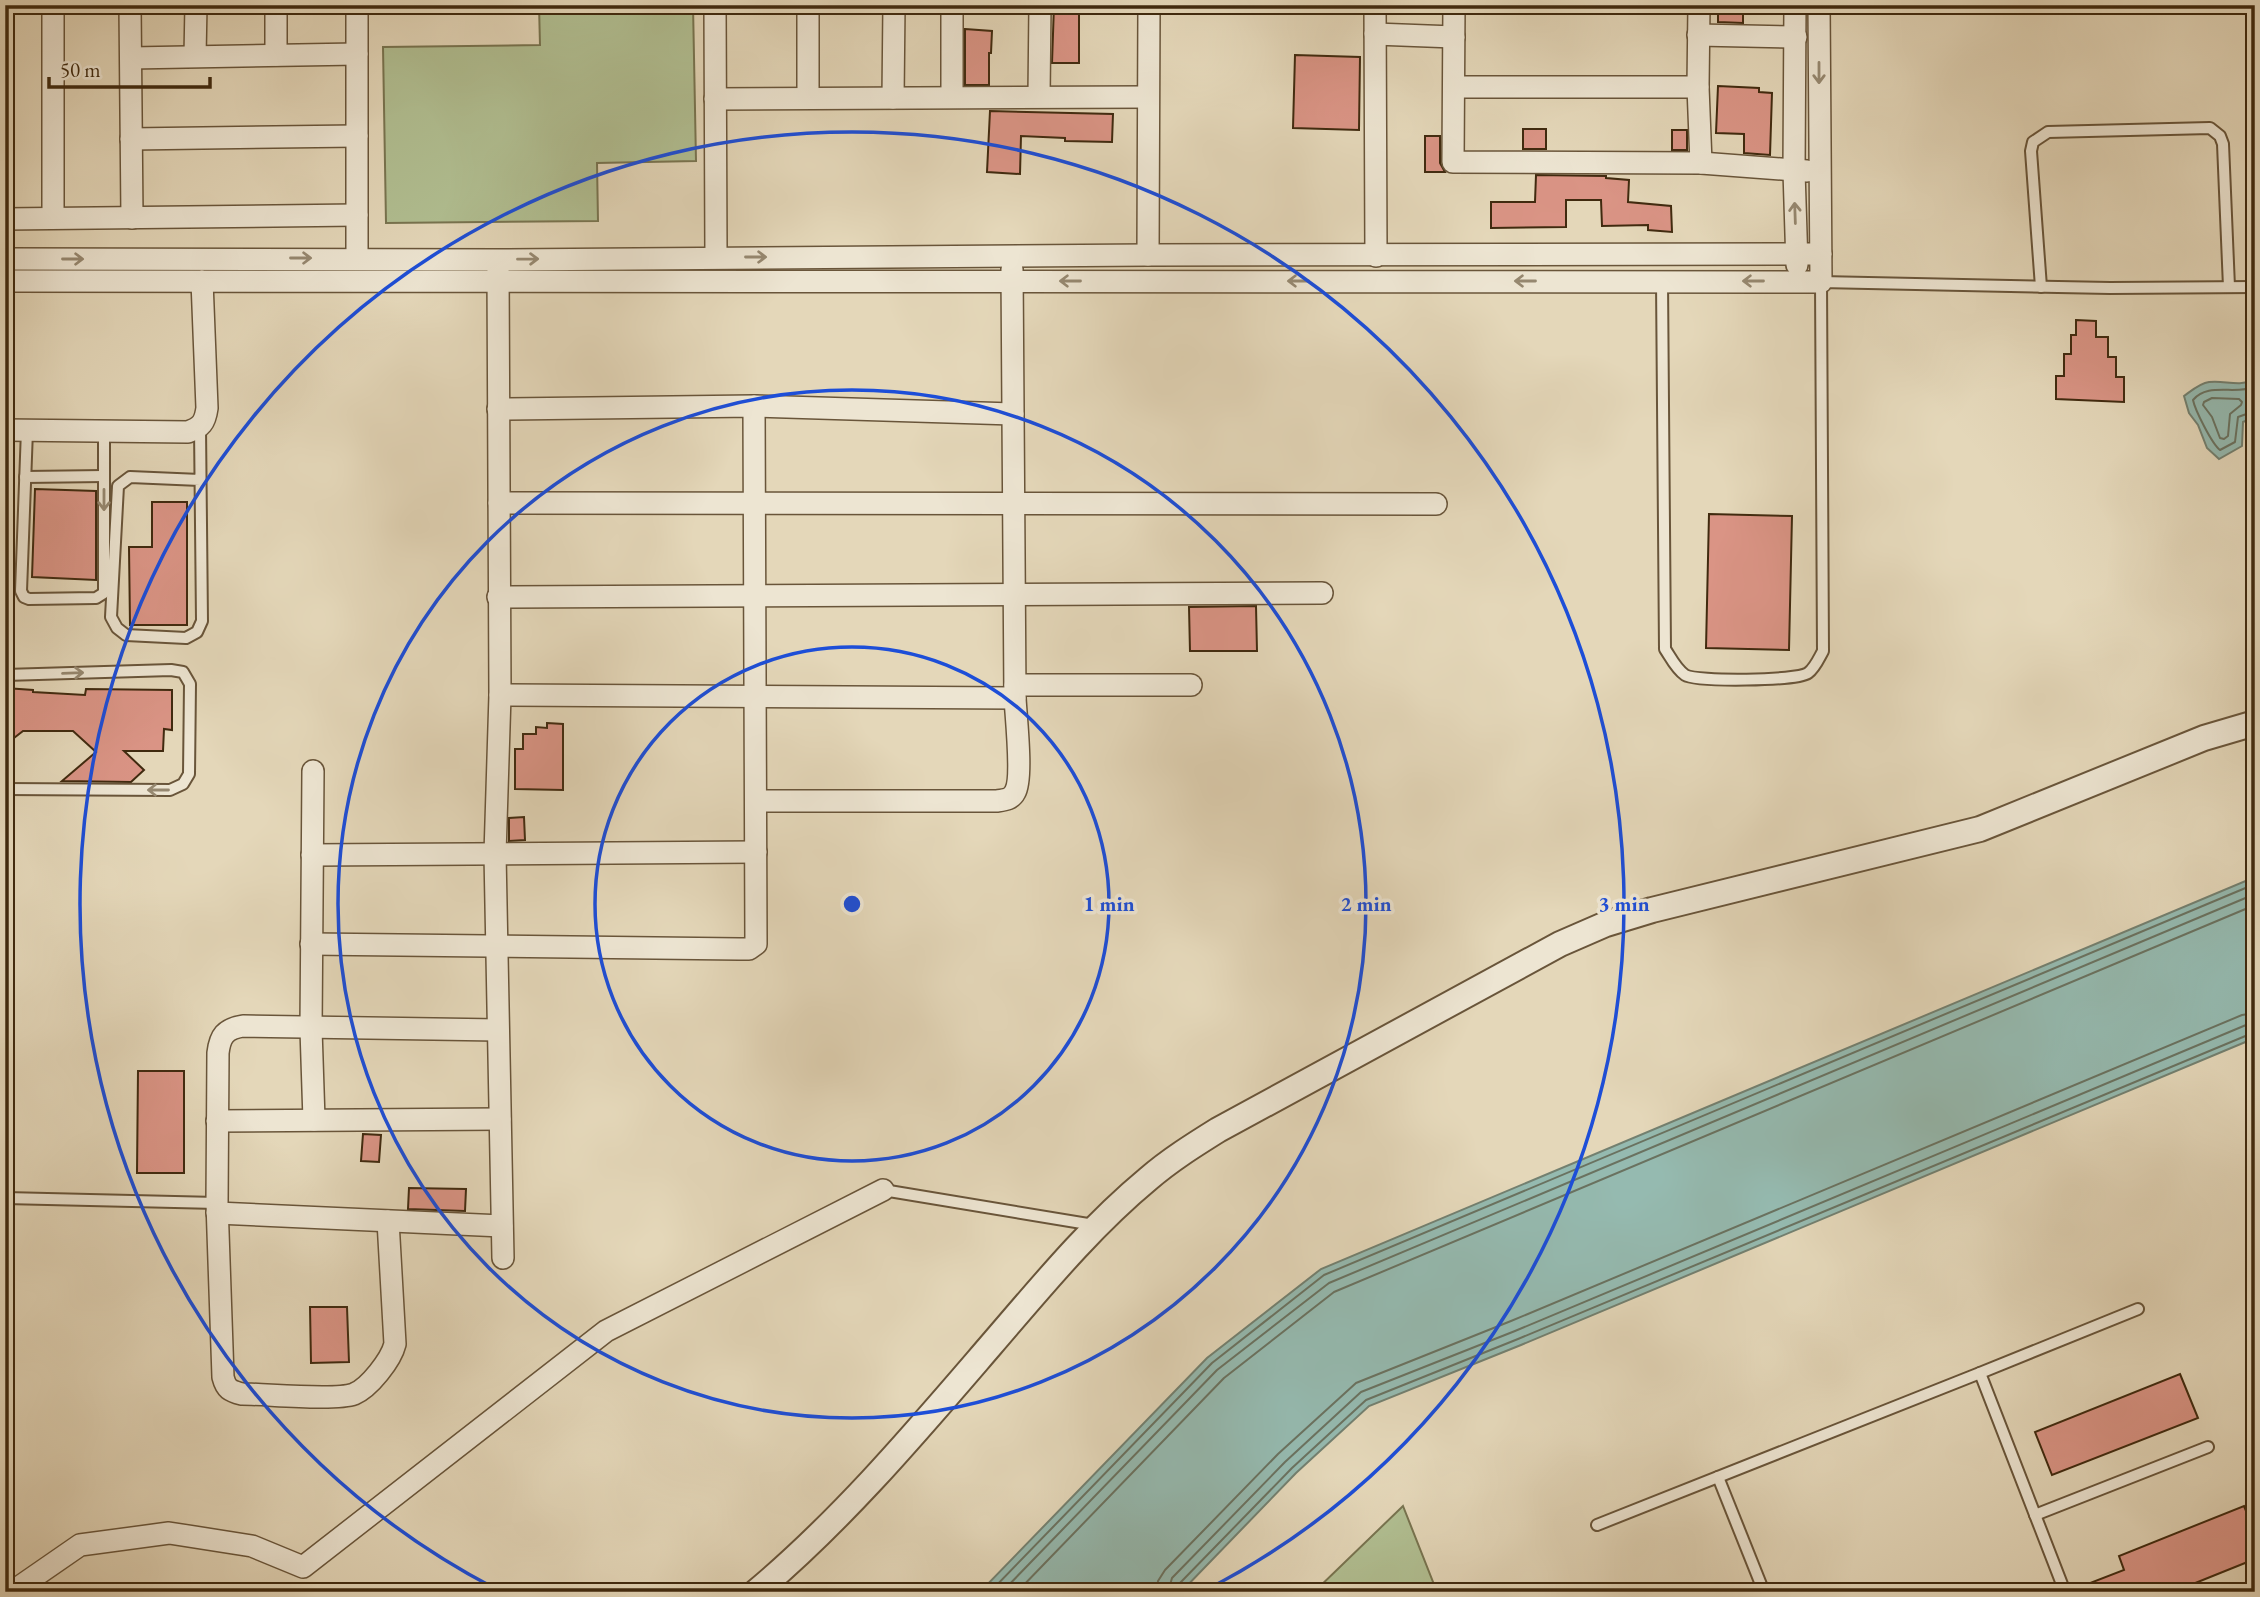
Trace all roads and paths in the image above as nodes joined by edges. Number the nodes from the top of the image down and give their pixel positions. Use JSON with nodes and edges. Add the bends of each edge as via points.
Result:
{"nodes":[{"id":1,"x":53,"y":5,"type":"edge"},
{"id":2,"x":130,"y":5,"type":"edge"},
{"id":3,"x":196,"y":5,"type":"edge"},
{"id":4,"x":276,"y":5,"type":"edge"},
{"id":5,"x":357,"y":5,"type":"edge"},
{"id":6,"x":715,"y":5,"type":"edge"},
{"id":7,"x":808,"y":5,"type":"edge"},
{"id":8,"x":894,"y":5,"type":"edge"},
{"id":9,"x":952,"y":5,"type":"edge"},
{"id":10,"x":1040,"y":5,"type":"edge"},
{"id":11,"x":1149,"y":5,"type":"edge"},
{"id":12,"x":1375,"y":5,"type":"edge"},
{"id":13,"x":1454,"y":5,"type":"edge"},
{"id":14,"x":1699,"y":5,"type":"edge"},
{"id":15,"x":1795,"y":5,"type":"edge"},
{"id":16,"x":1819,"y":5,"type":"edge"},
{"id":17,"x":1375,"y":34,"type":"junction"},
{"id":18,"x":1698,"y":35,"type":"junction"},
{"id":19,"x":1454,"y":37,"type":"junction"},
{"id":20,"x":1796,"y":37,"type":"junction"},
{"id":21,"x":357,"y":54,"type":"junction"},
{"id":22,"x":276,"y":55,"type":"junction"},
{"id":23,"x":195,"y":57,"type":"junction"},
{"id":24,"x":131,"y":58,"type":"junction"},
{"id":25,"x":1455,"y":87,"type":"junction"},
{"id":26,"x":1698,"y":87,"type":"junction"},
{"id":27,"x":1039,"y":96,"type":"junction"},
{"id":28,"x":952,"y":97,"type":"junction"},
{"id":29,"x":1148,"y":97,"type":"junction"},
{"id":30,"x":893,"y":98,"type":"junction"},
{"id":31,"x":715,"y":99,"type":"junction"},
{"id":32,"x":808,"y":99,"type":"junction"},
{"id":33,"x":357,"y":136,"type":"junction"},
{"id":34,"x":131,"y":139,"type":"junction"},
{"id":35,"x":1701,"y":163,"type":"junction"},
{"id":36,"x":1794,"y":171,"type":"junction"},
{"id":37,"x":1819,"y":171,"type":"junction"},
{"id":38,"x":357,"y":215,"type":"junction"},
{"id":39,"x":53,"y":218,"type":"junction"},
{"id":40,"x":132,"y":218,"type":"junction"},
{"id":41,"x":5,"y":219,"type":"edge"},
{"id":42,"x":1797,"y":254,"type":"junction"},
{"id":43,"x":1821,"y":254,"type":"junction"},
{"id":44,"x":1147,"y":255,"type":"junction"},
{"id":45,"x":1377,"y":256,"type":"junction"},
{"id":46,"x":716,"y":257,"type":"junction"},
{"id":47,"x":1012,"y":257,"type":"junction"},
{"id":48,"x":253,"y":258,"type":"junction"},
{"id":49,"x":357,"y":258,"type":"junction"},
{"id":50,"x":5,"y":259,"type":"edge"},
{"id":51,"x":498,"y":260,"type":"junction"},
{"id":52,"x":5,"y":281,"type":"edge"},
{"id":53,"x":202,"y":281,"type":"junction"},
{"id":54,"x":253,"y":281,"type":"junction"},
{"id":55,"x":1012,"y":281,"type":"junction"},
{"id":56,"x":1661,"y":281,"type":"junction"},
{"id":57,"x":1797,"y":281,"type":"junction"},
{"id":58,"x":498,"y":282,"type":"junction"},
{"id":59,"x":1821,"y":282,"type":"junction"},
{"id":60,"x":2041,"y":287,"type":"junction"},
{"id":61,"x":2229,"y":287,"type":"junction"},
{"id":62,"x":2255,"y":287,"type":"edge"},
{"id":63,"x":754,"y":406,"type":"junction"},
{"id":64,"x":498,"y":409,"type":"junction"},
{"id":65,"x":1013,"y":414,"type":"junction"},
{"id":66,"x":200,"y":428,"type":"junction"},
{"id":67,"x":5,"y":430,"type":"edge"},
{"id":68,"x":27,"y":430,"type":"junction"},
{"id":69,"x":104,"y":432,"type":"junction"},
{"id":70,"x":104,"y":476,"type":"junction"},
{"id":71,"x":25,"y":477,"type":"junction"},
{"id":72,"x":200,"y":480,"type":"junction"},
{"id":73,"x":499,"y":503,"type":"junction"},
{"id":74,"x":755,"y":503,"type":"junction"},
{"id":75,"x":1014,"y":503,"type":"junction"},
{"id":76,"x":1436,"y":504,"type":"dead end"},
{"id":77,"x":1322,"y":593,"type":"dead end"},
{"id":78,"x":1014,"y":595,"type":"junction"},
{"id":79,"x":755,"y":596,"type":"junction"},
{"id":80,"x":498,"y":597,"type":"junction"},
{"id":81,"x":5,"y":675,"type":"edge"},
{"id":82,"x":1191,"y":685,"type":"dead end"},
{"id":83,"x":1015,"y":692,"type":"junction"},
{"id":84,"x":499,"y":695,"type":"junction"},
{"id":85,"x":755,"y":697,"type":"junction"},
{"id":86,"x":2255,"y":723,"type":"edge"},
{"id":87,"x":313,"y":771,"type":"dead end"},
{"id":88,"x":5,"y":789,"type":"edge"},
{"id":89,"x":756,"y":801,"type":"junction"},
{"id":90,"x":756,"y":852,"type":"junction"},
{"id":91,"x":495,"y":854,"type":"junction"},
{"id":92,"x":312,"y":855,"type":"junction"},
{"id":93,"x":312,"y":944,"type":"junction"},
{"id":94,"x":497,"y":946,"type":"junction"},
{"id":95,"x":311,"y":1029,"type":"junction"},
{"id":96,"x":498,"y":1030,"type":"junction"},
{"id":97,"x":500,"y":1119,"type":"junction"},
{"id":98,"x":314,"y":1120,"type":"junction"},
{"id":99,"x":218,"y":1121,"type":"junction"},
{"id":100,"x":883,"y":1190,"type":"joint"},
{"id":101,"x":5,"y":1198,"type":"edge"},
{"id":102,"x":217,"y":1208,"type":"junction"},
{"id":103,"x":388,"y":1221,"type":"junction"},
{"id":104,"x":502,"y":1226,"type":"junction"},
{"id":105,"x":1099,"y":1226,"type":"junction"},
{"id":106,"x":503,"y":1258,"type":"dead end"},
{"id":107,"x":2138,"y":1309,"type":"dead end"},
{"id":108,"x":1980,"y":1373,"type":"junction"},
{"id":109,"x":2208,"y":1447,"type":"dead end"},
{"id":110,"x":1718,"y":1477,"type":"junction"},
{"id":111,"x":2035,"y":1515,"type":"junction"},
{"id":112,"x":1597,"y":1525,"type":"dead end"},
{"id":113,"x":12,"y":1592,"type":"edge"},
{"id":114,"x":756,"y":1592,"type":"edge"},
{"id":115,"x":1764,"y":1592,"type":"edge"},
{"id":116,"x":2065,"y":1592,"type":"edge"}],
"edges":[{"from":1,"to":39,"type":"street"},
{"from":2,"to":24,"type":"street"},
{"from":3,"to":23,"type":"street"},
{"from":4,"to":22,"type":"street"},
{"from":5,"to":21,"type":"street"},
{"from":6,"to":31,"type":"street"},
{"from":7,"to":32,"type":"street"},
{"from":8,"to":30,"type":"street"},
{"from":9,"to":28,"type":"street"},
{"from":10,"to":27,"type":"street"},
{"from":11,"to":29,"type":"street"},
{"from":12,"to":17,"type":"street"},
{"from":13,"to":19,"type":"street"},
{"from":14,"to":18,"type":"street"},
{"from":15,"to":20,"type":"street"},
{"from":16,"to":37,"type":"street","one_way":true},
{"from":17,"to":19,"type":"street"},
{"from":17,"to":45,"type":"street"},
{"from":18,"to":20,"type":"street"},
{"from":18,"to":26,"type":"street"},
{"from":19,"to":25,"type":"street"},
{"from":20,"to":36,"type":"street"},
{"from":21,"to":22,"type":"street"},
{"from":21,"to":33,"type":"street"},
{"from":22,"to":23,"type":"street"},
{"from":23,"to":24,"type":"street"},
{"from":24,"to":34,"type":"street"},
{"from":25,"to":26,"type":"street"},
{"from":25,"to":35,"type":"street","via":[[1454,162]]},
{"from":26,"to":35,"type":"street"},
{"from":27,"to":28,"type":"street"},
{"from":27,"to":29,"type":"street"},
{"from":28,"to":30,"type":"street"},
{"from":29,"to":44,"type":"street"},
{"from":30,"to":32,"type":"street"},
{"from":31,"to":32,"type":"street"},
{"from":31,"to":46,"type":"street"},
{"from":33,"to":34,"type":"street"},
{"from":33,"to":38,"type":"street"},
{"from":34,"to":40,"type":"street"},
{"from":35,"to":36,"type":"street"},
{"from":36,"to":37,"type":"street"},
{"from":42,"to":36,"type":"street","one_way":true},
{"from":37,"to":43,"type":"street"},
{"from":38,"to":40,"type":"street"},
{"from":38,"to":49,"type":"street"},
{"from":39,"to":40,"type":"street"},
{"from":39,"to":41,"type":"street"},
{"from":42,"to":43,"type":"street"},
{"from":42,"to":45,"type":"street"},
{"from":42,"to":57,"type":"street"},
{"from":43,"to":59,"type":"street"},
{"from":44,"to":45,"type":"street"},
{"from":44,"to":47,"type":"street"},
{"from":46,"to":47,"type":"street","one_way":true},
{"from":51,"to":46,"type":"street","one_way":true},
{"from":47,"to":55,"type":"street"},
{"from":48,"to":49,"type":"street","one_way":true},
{"from":50,"to":48,"type":"street","one_way":true},
{"from":48,"to":54,"type":"street"},
{"from":49,"to":51,"type":"street"},
{"from":51,"to":58,"type":"street"},
{"from":52,"to":53,"type":"street"},
{"from":53,"to":54,"type":"street"},
{"from":53,"to":66,"type":"street","via":[[207,408]]},
{"from":54,"to":58,"type":"street"},
{"from":56,"to":55,"type":"street","one_way":true},
{"from":55,"to":58,"type":"street"},
{"from":55,"to":65,"type":"street"},
{"from":57,"to":56,"type":"street","one_way":true},
{"from":56,"to":59,"type":"lane","via":[[1665,649],[1686,676],[1702,680],[1792,678],[1807,674],[1822,651]]},
{"from":57,"to":59,"type":"street"},
{"from":58,"to":64,"type":"street"},
{"from":59,"to":60,"type":"lane"},
{"from":60,"to":61,"type":"lane"},
{"from":60,"to":61,"type":"lane","via":[[2033,142],[2048,132],[2210,128],[2223,144]]},
{"from":61,"to":62,"type":"lane"},
{"from":63,"to":64,"type":"street"},
{"from":63,"to":65,"type":"street"},
{"from":63,"to":74,"type":"street"},
{"from":64,"to":73,"type":"street"},
{"from":65,"to":75,"type":"street"},
{"from":66,"to":69,"type":"street"},
{"from":66,"to":72,"type":"lane"},
{"from":67,"to":68,"type":"street"},
{"from":68,"to":69,"type":"street"},
{"from":68,"to":71,"type":"lane"},
{"from":69,"to":70,"type":"lane"},
{"from":70,"to":71,"type":"lane"},
{"from":70,"to":71,"type":"lane","one_way":true,"via":[[104,593],[96,598],[29,599],[21,591]]},
{"from":72,"to":72,"type":"lane","via":[[202,621],[197,632],[186,638],[126,635],[111,617],[117,486],[130,477]]},
{"from":73,"to":74,"type":"street"},
{"from":73,"to":80,"type":"street"},
{"from":74,"to":75,"type":"street"},
{"from":74,"to":79,"type":"street"},
{"from":75,"to":76,"type":"street"},
{"from":75,"to":78,"type":"street"},
{"from":77,"to":78,"type":"street"},
{"from":78,"to":79,"type":"street"},
{"from":78,"to":83,"type":"street"},
{"from":79,"to":80,"type":"street"},
{"from":79,"to":85,"type":"street"},
{"from":80,"to":84,"type":"street"},
{"from":81,"to":88,"type":"lane","one_way":true,"via":[[171,670],[183,672],[190,684],[189,774],[183,784],[170,790]]},
{"from":82,"to":83,"type":"street"},
{"from":83,"to":85,"type":"street"},
{"from":83,"to":89,"type":"street","via":[[1018,785],[1007,799]]},
{"from":84,"to":85,"type":"street"},
{"from":84,"to":91,"type":"street"},
{"from":85,"to":89,"type":"street"},
{"from":86,"to":105,"type":"street","via":[[2204,738],[1980,829],[1606,923],[1218,1129],[1175,1157]]},
{"from":87,"to":92,"type":"street"},
{"from":89,"to":90,"type":"street"},
{"from":90,"to":91,"type":"street"},
{"from":90,"to":94,"type":"street","via":[[758,935],[757,944],[749,949]]},
{"from":91,"to":92,"type":"street"},
{"from":91,"to":94,"type":"street"},
{"from":92,"to":93,"type":"street"},
{"from":93,"to":94,"type":"street"},
{"from":93,"to":95,"type":"street"},
{"from":94,"to":96,"type":"street"},
{"from":95,"to":96,"type":"street"},
{"from":95,"to":98,"type":"street"},
{"from":95,"to":99,"type":"street","via":[[243,1026],[230,1028],[220,1037]]},
{"from":96,"to":97,"type":"street"},
{"from":97,"to":98,"type":"street"},
{"from":97,"to":104,"type":"street"},
{"from":98,"to":99,"type":"street"},
{"from":99,"to":102,"type":"street"},
{"from":100,"to":105,"type":"lane"},
{"from":100,"to":113,"type":"street","via":[[606,1331],[303,1567],[252,1546],[169,1533],[80,1545]]},
{"from":101,"to":102,"type":"lane"},
{"from":102,"to":103,"type":"street"},
{"from":102,"to":103,"type":"street","via":[[223,1377],[225,1387],[242,1394],[352,1394],[388,1362],[395,1344]]},
{"from":103,"to":104,"type":"street"},
{"from":104,"to":106,"type":"street"},
{"from":105,"to":114,"type":"street","via":[[817,1538]]},
{"from":107,"to":108,"type":"lane"},
{"from":108,"to":110,"type":"lane"},
{"from":108,"to":111,"type":"lane"},
{"from":109,"to":111,"type":"lane"},
{"from":110,"to":112,"type":"lane"},
{"from":110,"to":115,"type":"lane"},
{"from":111,"to":116,"type":"lane"}]}
